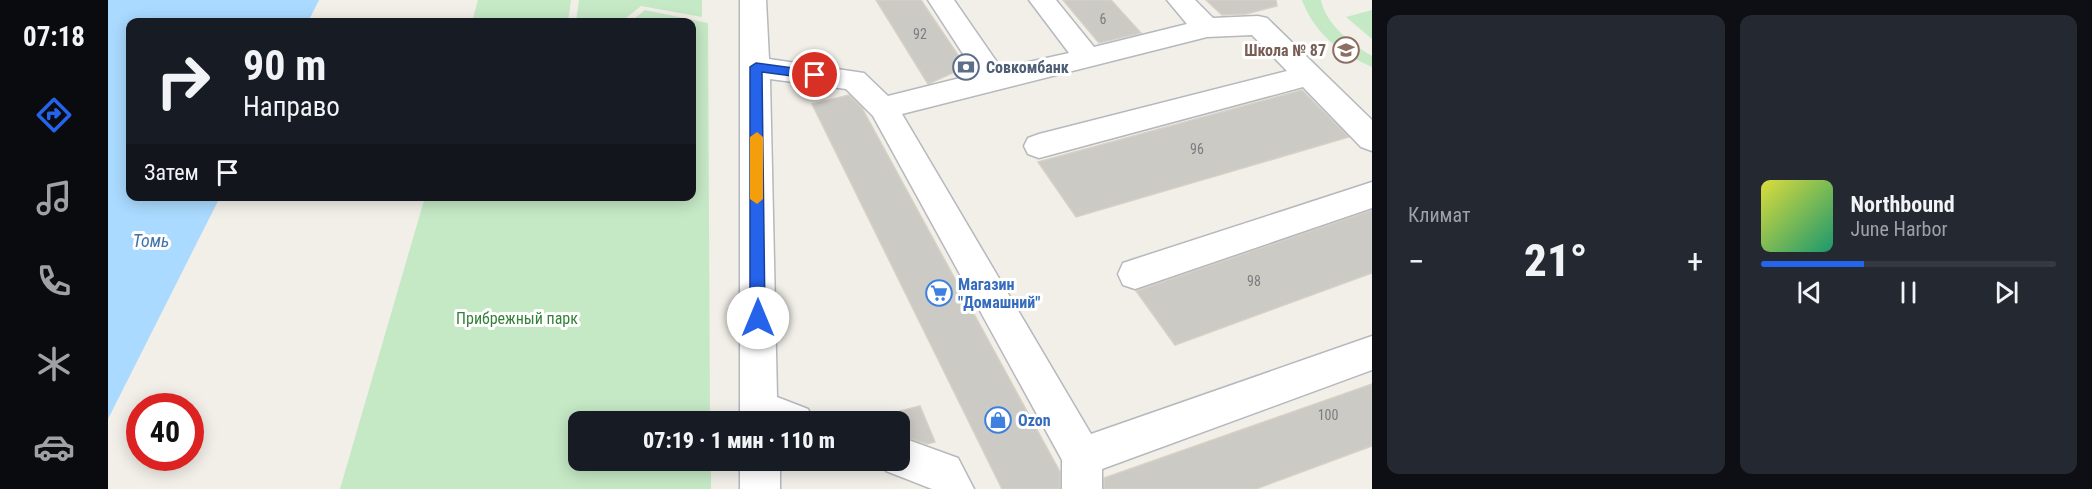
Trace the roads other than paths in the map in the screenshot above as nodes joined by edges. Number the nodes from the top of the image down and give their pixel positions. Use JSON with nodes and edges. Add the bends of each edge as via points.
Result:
{"nodes":[{"id":1,"x":753,"y":0,"type":"edge"},
{"id":2,"x":941,"y":0,"type":"edge"},
{"id":3,"x":1042,"y":0,"type":"edge"},
{"id":4,"x":1180,"y":0,"type":"edge"},
{"id":5,"x":1207,"y":28,"type":"junction"},
{"id":6,"x":1088,"y":59,"type":"junction"},
{"id":7,"x":756,"y":67,"type":"junction"},
{"id":8,"x":1307,"y":76,"type":"junction"},
{"id":9,"x":994,"y":80,"type":"junction"},
{"id":10,"x":883,"y":108,"type":"junction"},
{"id":11,"x":1372,"y":139,"type":"edge"},
{"id":12,"x":1039,"y":146,"type":"dead end"},
{"id":13,"x":1372,"y":195,"type":"edge"},
{"id":14,"x":1135,"y":274,"type":"dead end"},
{"id":15,"x":1372,"y":353,"type":"edge"},
{"id":16,"x":758,"y":411,"type":"edge"},
{"id":17,"x":910,"y":460,"type":"edge"},
{"id":18,"x":760,"y":471,"type":"edge"},
{"id":19,"x":1082,"y":473,"type":"edge"},
{"id":20,"x":760,"y":489,"type":"edge"},
{"id":21,"x":954,"y":489,"type":"edge"}],
"edges":[{"from":1,"to":7,"type":"street"},
{"from":2,"to":9,"type":"street"},
{"from":3,"to":6,"type":"street"},
{"from":4,"to":5,"type":"street"},
{"from":5,"to":6,"type":"street"},
{"from":5,"to":8,"type":"street","via":[[1258,25]]},
{"from":6,"to":9,"type":"street"},
{"from":7,"to":10,"type":"street","via":[[854,80]]},
{"from":7,"to":16,"type":"street"},
{"from":8,"to":11,"type":"street"},
{"from":8,"to":12,"type":"street"},
{"from":9,"to":10,"type":"street"},
{"from":10,"to":19,"type":"street"},
{"from":13,"to":14,"type":"street"},
{"from":15,"to":19,"type":"street"},
{"from":17,"to":21,"type":"street","via":[[944,472]]},
{"from":18,"to":20,"type":"street"}]}
